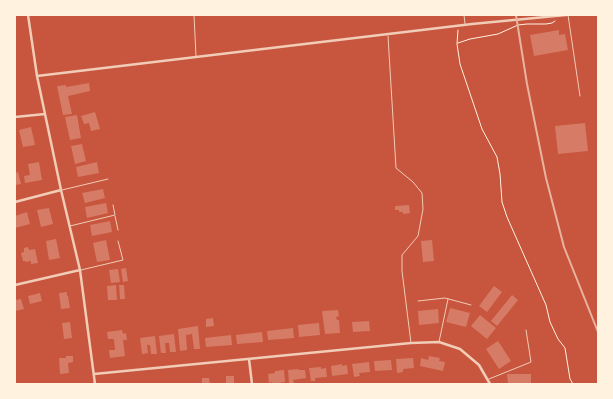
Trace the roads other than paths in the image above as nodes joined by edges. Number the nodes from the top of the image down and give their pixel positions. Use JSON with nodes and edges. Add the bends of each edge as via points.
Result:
{"nodes":[{"id":1,"x":28,"y":15,"type":"edge"},
{"id":2,"x":194,"y":15,"type":"edge"},
{"id":3,"x":464,"y":15,"type":"edge"},
{"id":4,"x":567,"y":15,"type":"edge"},
{"id":5,"x":556,"y":16,"type":"edge"},
{"id":6,"x":465,"y":25,"type":"junction"},
{"id":7,"x":388,"y":34,"type":"junction"},
{"id":8,"x":196,"y":57,"type":"junction"},
{"id":9,"x":37,"y":76,"type":"junction"},
{"id":10,"x":580,"y":96,"type":"dead end"},
{"id":11,"x":45,"y":114,"type":"junction"},
{"id":12,"x":15,"y":117,"type":"edge"},
{"id":13,"x":108,"y":179,"type":"dead end"},
{"id":14,"x":61,"y":190,"type":"junction"},
{"id":15,"x":15,"y":202,"type":"edge"},
{"id":16,"x":113,"y":205,"type":"dead end"},
{"id":17,"x":115,"y":216,"type":"junction"},
{"id":18,"x":70,"y":226,"type":"junction"},
{"id":19,"x":118,"y":230,"type":"dead end"},
{"id":20,"x":118,"y":241,"type":"dead end"},
{"id":21,"x":80,"y":270,"type":"junction"},
{"id":22,"x":15,"y":285,"type":"edge"},
{"id":23,"x":448,"y":299,"type":"junction"},
{"id":24,"x":418,"y":301,"type":"dead end"},
{"id":25,"x":471,"y":305,"type":"dead end"},
{"id":26,"x":526,"y":330,"type":"dead end"},
{"id":27,"x":439,"y":342,"type":"junction"},
{"id":28,"x":411,"y":343,"type":"junction"},
{"id":29,"x":250,"y":359,"type":"junction"},
{"id":30,"x":94,"y":374,"type":"junction"},
{"id":31,"x":488,"y":380,"type":"junction"},
{"id":32,"x":95,"y":384,"type":"edge"},
{"id":33,"x":252,"y":384,"type":"edge"},
{"id":34,"x":490,"y":384,"type":"edge"}],
"edges":[{"from":1,"to":9,"type":"street"},
{"from":2,"to":8,"type":"lane"},
{"from":3,"to":6,"type":"lane"},
{"from":4,"to":5,"type":"street"},
{"from":4,"to":10,"type":"lane"},
{"from":5,"to":6,"type":"street"},
{"from":6,"to":7,"type":"street"},
{"from":7,"to":8,"type":"street"},
{"from":7,"to":28,"type":"lane","via":[[396,168],[422,193],[418,236],[402,255]]},
{"from":8,"to":9,"type":"street"},
{"from":9,"to":11,"type":"street"},
{"from":11,"to":12,"type":"street"},
{"from":11,"to":14,"type":"street"},
{"from":13,"to":14,"type":"lane"},
{"from":14,"to":15,"type":"street"},
{"from":14,"to":18,"type":"street"},
{"from":16,"to":17,"type":"lane"},
{"from":17,"to":18,"type":"lane"},
{"from":17,"to":19,"type":"lane"},
{"from":18,"to":21,"type":"street"},
{"from":20,"to":21,"type":"lane","via":[[123,260]]},
{"from":21,"to":22,"type":"street"},
{"from":21,"to":30,"type":"street"},
{"from":23,"to":24,"type":"lane"},
{"from":23,"to":25,"type":"lane"},
{"from":23,"to":27,"type":"lane"},
{"from":26,"to":31,"type":"lane","via":[[531,362]]},
{"from":27,"to":28,"type":"street"},
{"from":27,"to":31,"type":"street","via":[[460,349],[479,365]]},
{"from":28,"to":29,"type":"street"},
{"from":29,"to":30,"type":"street"},
{"from":29,"to":33,"type":"street"},
{"from":30,"to":32,"type":"street"},
{"from":31,"to":34,"type":"street"}]}
